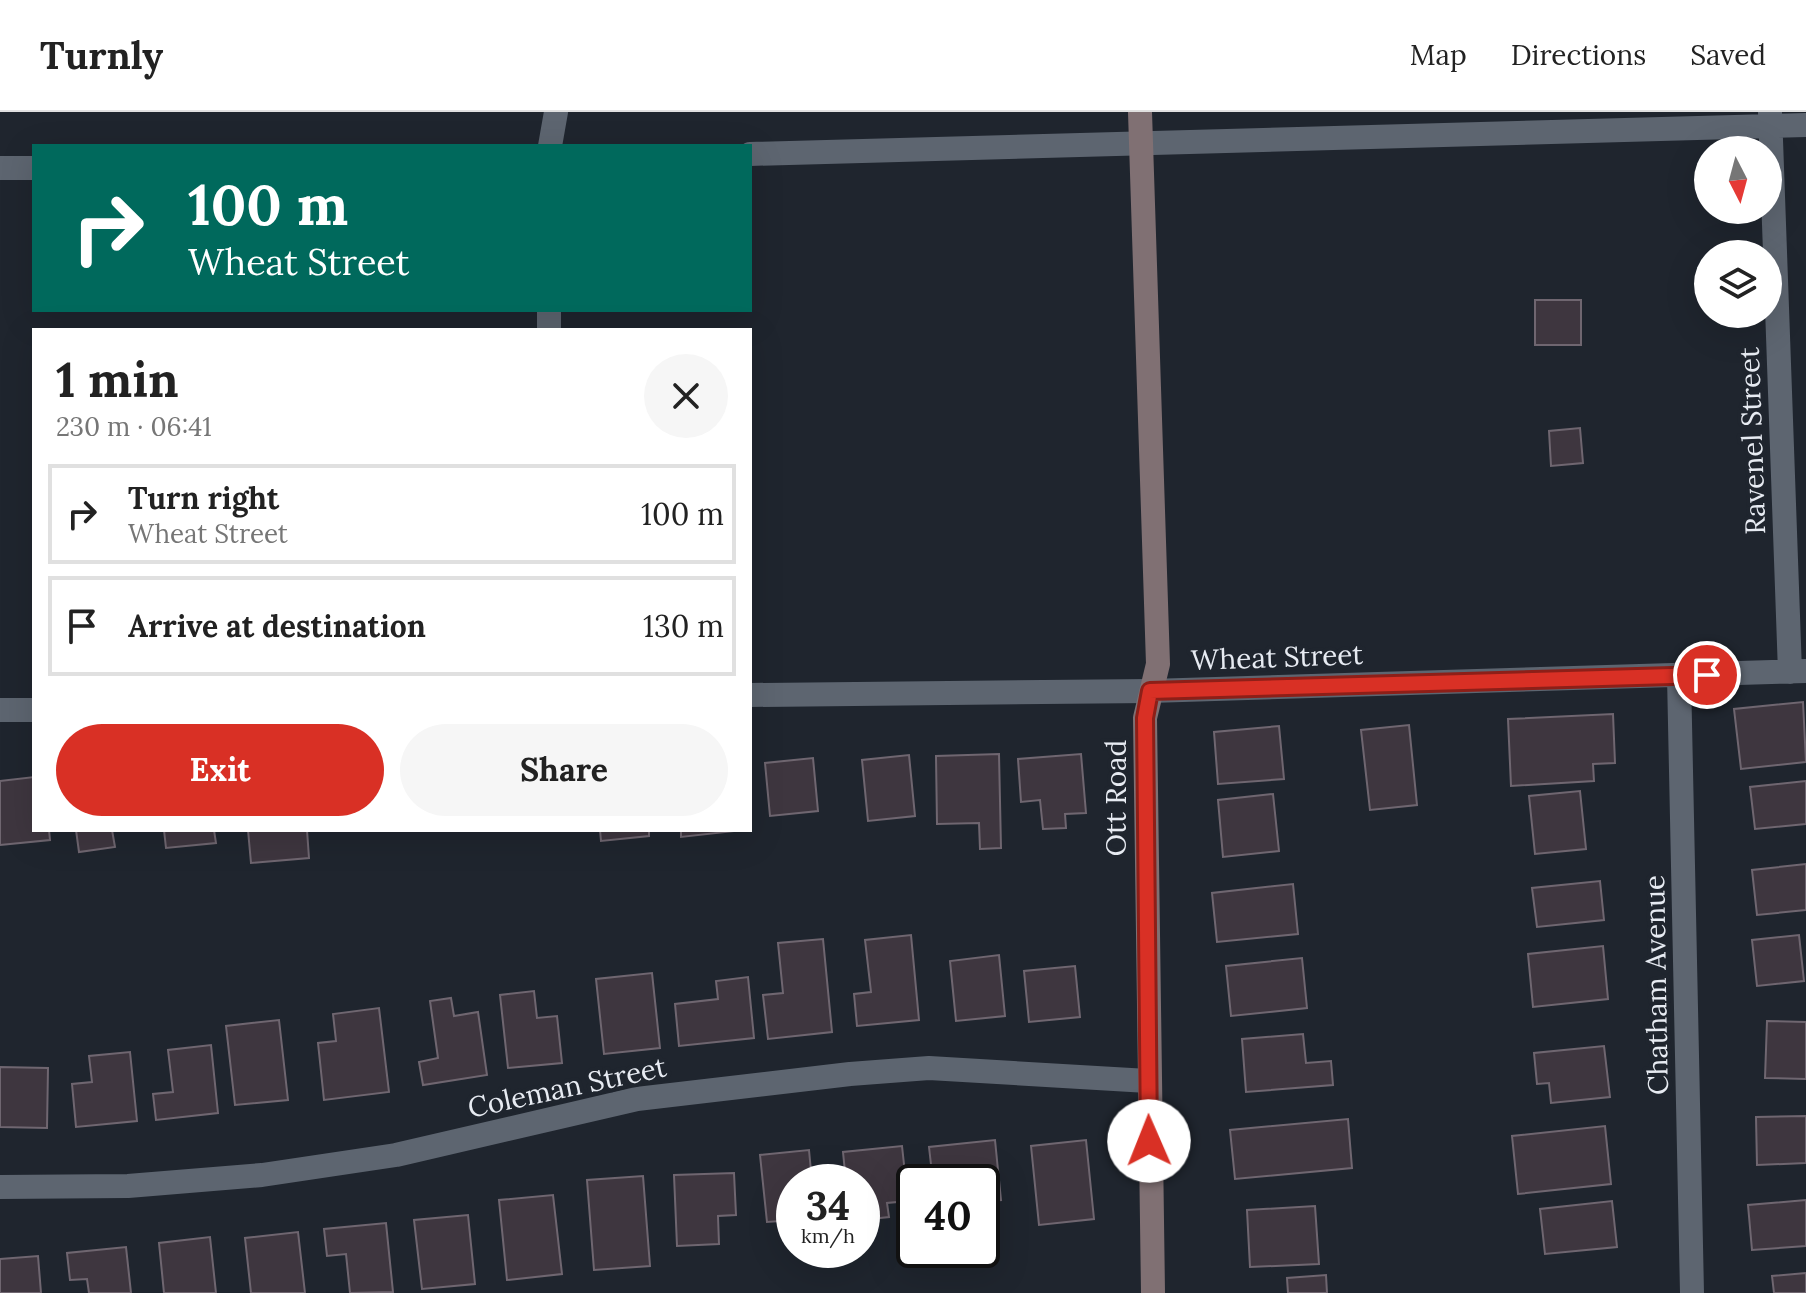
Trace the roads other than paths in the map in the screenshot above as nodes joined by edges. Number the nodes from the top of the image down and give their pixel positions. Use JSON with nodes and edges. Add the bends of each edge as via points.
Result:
{"nodes":[{"id":1,"x":556,"y":112,"type":"edge"},
{"id":2,"x":1140,"y":112,"type":"edge"},
{"id":3,"x":1771,"y":119,"type":"edge"},
{"id":4,"x":1806,"y":125,"type":"edge"},
{"id":5,"x":1140,"y":143,"type":"junction"},
{"id":6,"x":550,"y":144,"type":"edge"},
{"id":7,"x":752,"y":154,"type":"edge"},
{"id":8,"x":0,"y":168,"type":"edge"},
{"id":9,"x":32,"y":168,"type":"edge"},
{"id":10,"x":1798,"y":672,"type":"edge"},
{"id":11,"x":1679,"y":676,"type":"junction"},
{"id":12,"x":1150,"y":691,"type":"junction"},
{"id":13,"x":752,"y":695,"type":"edge"},
{"id":14,"x":0,"y":710,"type":"edge"},
{"id":15,"x":32,"y":710,"type":"edge"},
{"id":16,"x":1148,"y":1081,"type":"junction"},
{"id":17,"x":0,"y":1187,"type":"edge"},
{"id":18,"x":1153,"y":1293,"type":"edge"},
{"id":19,"x":1692,"y":1293,"type":"edge"}],
"edges":[{"from":1,"to":6,"type":"street"},
{"from":2,"to":5,"type":"street","name":"Ott Road"},
{"from":3,"to":4,"type":"street"},
{"from":3,"to":5,"type":"street"},
{"from":3,"to":10,"type":"street","name":"Ravenel Street"},
{"from":5,"to":7,"type":"street"},
{"from":5,"to":12,"type":"street","name":"Ott Road","via":[[1158,664]]},
{"from":8,"to":9,"type":"street"},
{"from":10,"to":11,"type":"street","name":"Wheat Street"},
{"from":11,"to":12,"type":"street","name":"Wheat Street"},
{"from":11,"to":19,"type":"street","name":"Chatham Avenue"},
{"from":12,"to":13,"type":"street","name":"Wheat Street"},
{"from":12,"to":16,"type":"street","name":"Ott Road","via":[[1145,718]]},
{"from":14,"to":15,"type":"street"},
{"from":16,"to":17,"type":"street","name":"Coleman Street","via":[[929,1068],[850,1074],[637,1099],[396,1155],[262,1175],[128,1186]]},
{"from":16,"to":18,"type":"street","name":"Ott Road"}]}
